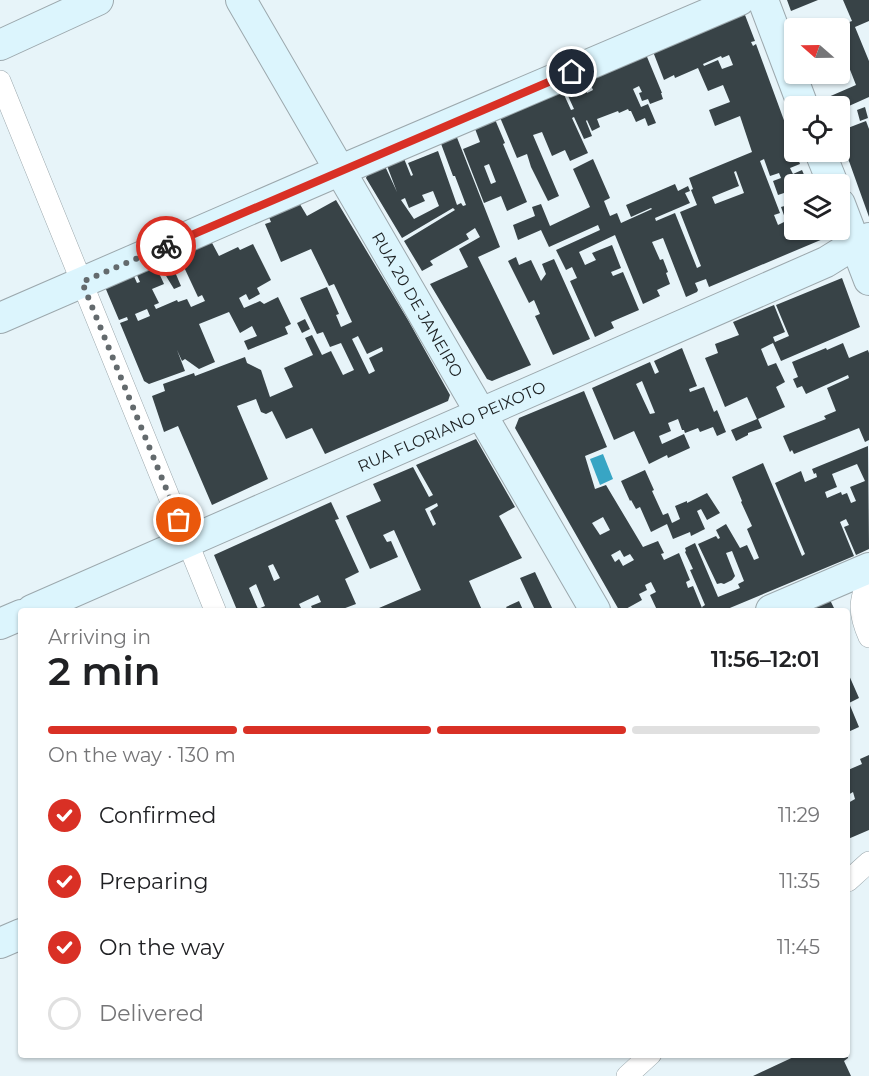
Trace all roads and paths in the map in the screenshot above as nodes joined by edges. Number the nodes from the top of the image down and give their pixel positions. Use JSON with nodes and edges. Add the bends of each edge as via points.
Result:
{"nodes":[{"id":1,"x":98,"y":0,"type":"edge"},
{"id":2,"x":241,"y":0,"type":"edge"},
{"id":3,"x":740,"y":0,"type":"edge"},
{"id":4,"x":763,"y":0,"type":"edge"},
{"id":5,"x":0,"y":45,"type":"edge"},
{"id":6,"x":0,"y":81,"type":"edge"},
{"id":7,"x":799,"y":96,"type":"edge"},
{"id":8,"x":340,"y":170,"type":"junction"},
{"id":9,"x":850,"y":221,"type":"edge"},
{"id":10,"x":862,"y":241,"type":"edge"},
{"id":11,"x":869,"y":280,"type":"edge"},
{"id":12,"x":82,"y":282,"type":"junction"},
{"id":13,"x":0,"y":318,"type":"edge"},
{"id":14,"x":481,"y":413,"type":"junction"},
{"id":15,"x":188,"y":542,"type":"junction"},
{"id":16,"x":869,"y":568,"type":"edge"},
{"id":17,"x":869,"y":574,"type":"edge"},
{"id":18,"x":37,"y":608,"type":"edge"},
{"id":19,"x":214,"y":608,"type":"edge"},
{"id":20,"x":594,"y":608,"type":"edge"},
{"id":21,"x":776,"y":608,"type":"edge"},
{"id":22,"x":18,"y":616,"type":"edge"},
{"id":23,"x":0,"y":624,"type":"edge"},
{"id":24,"x":869,"y":637,"type":"edge"},
{"id":25,"x":869,"y":862,"type":"edge"},
{"id":26,"x":850,"y":878,"type":"edge"},
{"id":27,"x":18,"y":935,"type":"edge"},
{"id":28,"x":0,"y":943,"type":"edge"},
{"id":29,"x":647,"y":1058,"type":"edge"},
{"id":30,"x":627,"y":1076,"type":"edge"}],
"edges":[{"from":1,"to":5,"type":"street"},
{"from":2,"to":8,"type":"street","name":"RUA 20 DE JANEIRO"},
{"from":3,"to":8,"type":"street"},
{"from":4,"to":7,"type":"street"},
{"from":6,"to":12,"type":"street"},
{"from":8,"to":12,"type":"street"},
{"from":8,"to":14,"type":"street","name":"RUA 20 DE JANEIRO"},
{"from":9,"to":10,"type":"street"},
{"from":10,"to":11,"type":"street"},
{"from":10,"to":14,"type":"street","name":"RUA FLORIANO PEIXOTO","via":[[826,262]]},
{"from":12,"to":13,"type":"street"},
{"from":12,"to":15,"type":"street"},
{"from":14,"to":15,"type":"street","name":"RUA FLORIANO PEIXOTO"},
{"from":14,"to":20,"type":"street","name":"RUA 20 DE JANEIRO"},
{"from":15,"to":18,"type":"street","name":"RUA FLORIANO PEIXOTO"},
{"from":15,"to":19,"type":"street"},
{"from":16,"to":21,"type":"street"},
{"from":17,"to":24,"type":"street","via":[[861,607]]},
{"from":22,"to":23,"type":"street"},
{"from":25,"to":26,"type":"street"},
{"from":27,"to":28,"type":"street"},
{"from":29,"to":30,"type":"street"}]}
